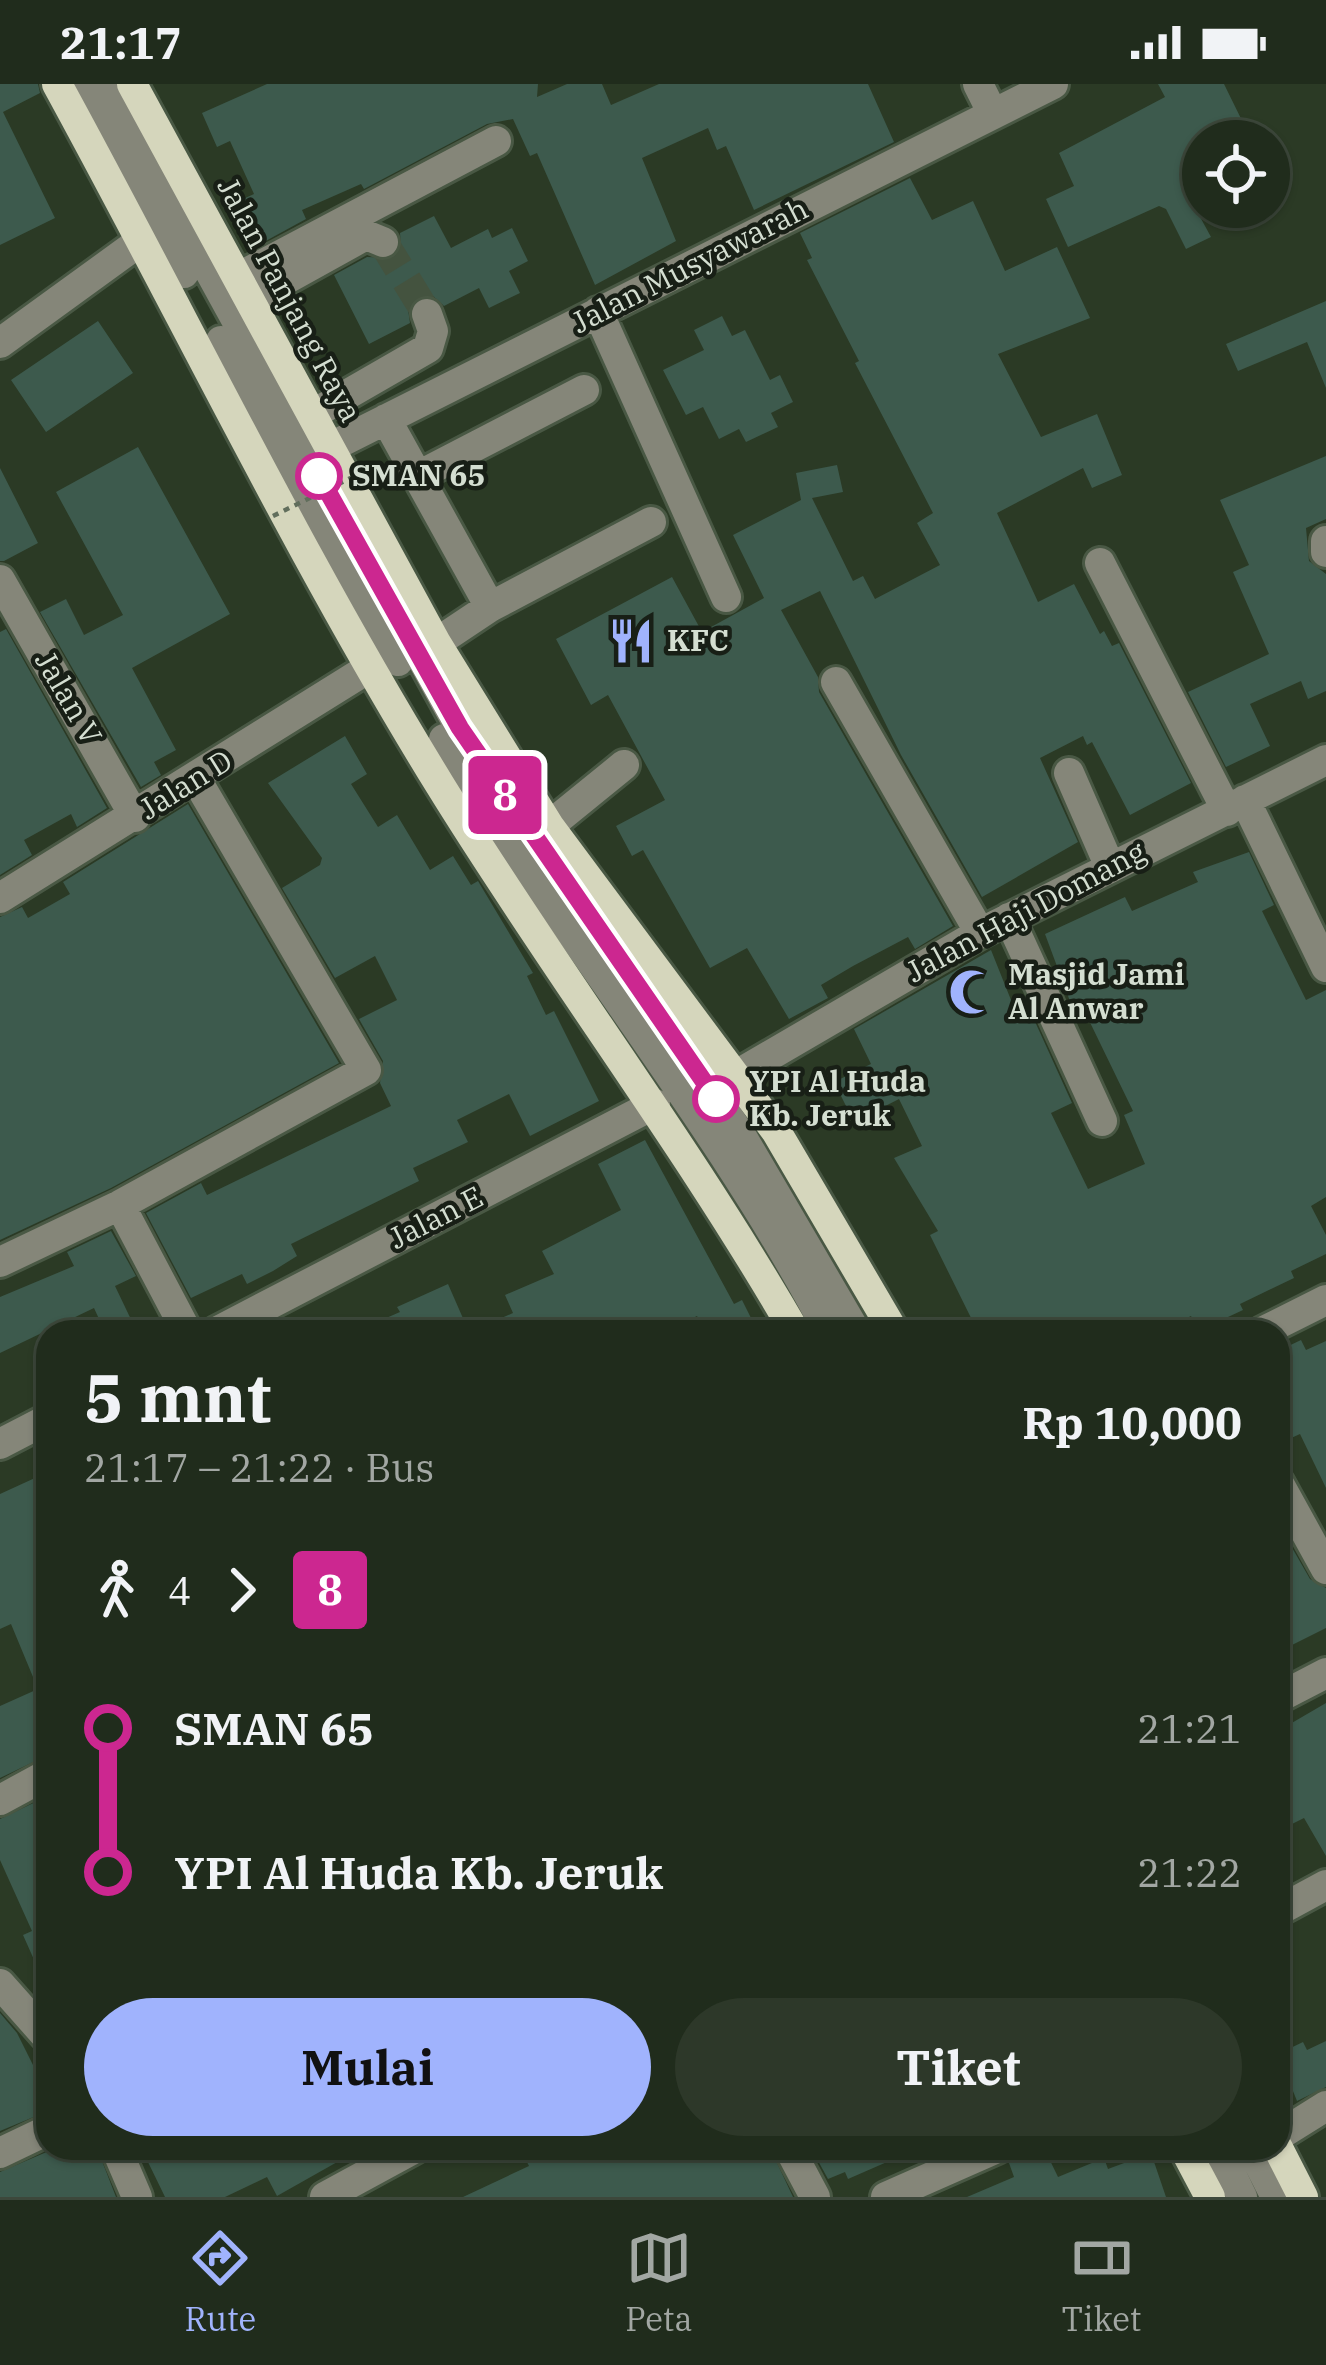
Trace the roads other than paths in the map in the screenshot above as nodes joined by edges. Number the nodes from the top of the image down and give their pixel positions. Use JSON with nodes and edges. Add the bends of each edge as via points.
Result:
{"nodes":[{"id":1,"x":57,"y":84,"type":"edge"},
{"id":2,"x":81,"y":84,"type":"edge"},
{"id":3,"x":107,"y":84,"type":"edge"},
{"id":4,"x":133,"y":84,"type":"edge"},
{"id":5,"x":978,"y":84,"type":"edge"},
{"id":6,"x":1052,"y":84,"type":"edge"},
{"id":7,"x":993,"y":114,"type":"junction"},
{"id":8,"x":496,"y":141,"type":"dead end"},
{"id":9,"x":142,"y":240,"type":"junction"},
{"id":10,"x":383,"y":242,"type":"dead end"},
{"id":11,"x":243,"y":289,"type":"junction"},
{"id":12,"x":598,"y":312,"type":"junction"},
{"id":13,"x":427,"y":314,"type":"dead end"},
{"id":14,"x":0,"y":343,"type":"edge"},
{"id":15,"x":584,"y":389,"type":"dead end"},
{"id":16,"x":315,"y":414,"type":"junction"},
{"id":17,"x":386,"y":419,"type":"junction"},
{"id":18,"x":332,"y":446,"type":"junction"},
{"id":19,"x":418,"y":476,"type":"junction"},
{"id":20,"x":651,"y":522,"type":"dead end"},
{"id":21,"x":1326,"y":541,"type":"edge"},
{"id":22,"x":1326,"y":552,"type":"edge"},
{"id":23,"x":1100,"y":563,"type":"dead end"},
{"id":24,"x":0,"y":580,"type":"edge"},
{"id":25,"x":726,"y":598,"type":"dead end"},
{"id":26,"x":490,"y":607,"type":"junction"},
{"id":27,"x":9,"y":616,"type":"edge"},
{"id":28,"x":436,"y":643,"type":"junction"},
{"id":29,"x":370,"y":668,"type":"junction"},
{"id":30,"x":836,"y":682,"type":"dead end"},
{"id":31,"x":1326,"y":760,"type":"edge"},
{"id":32,"x":624,"y":765,"type":"dead end"},
{"id":33,"x":1069,"y":772,"type":"dead end"},
{"id":34,"x":196,"y":779,"type":"junction"},
{"id":35,"x":1236,"y":805,"type":"junction"},
{"id":36,"x":135,"y":817,"type":"junction"},
{"id":37,"x":549,"y":826,"type":"junction"},
{"id":38,"x":1110,"y":867,"type":"junction"},
{"id":39,"x":0,"y":898,"type":"edge"},
{"id":40,"x":1009,"y":918,"type":"junction"},
{"id":41,"x":980,"y":933,"type":"junction"},
{"id":42,"x":1326,"y":967,"type":"edge"},
{"id":43,"x":733,"y":1077,"type":"junction"},
{"id":44,"x":655,"y":1104,"type":"junction"},
{"id":45,"x":1102,"y":1121,"type":"dead end"},
{"id":46,"x":120,"y":1204,"type":"junction"},
{"id":47,"x":0,"y":1262,"type":"edge"},
{"id":48,"x":1326,"y":1300,"type":"edge"},
{"id":49,"x":181,"y":1320,"type":"edge"},
{"id":50,"x":261,"y":1320,"type":"edge"},
{"id":51,"x":788,"y":1320,"type":"edge"},
{"id":52,"x":823,"y":1320,"type":"edge"},
{"id":53,"x":870,"y":1320,"type":"edge"},
{"id":54,"x":871,"y":1320,"type":"edge"},
{"id":55,"x":1286,"y":1320,"type":"edge"},
{"id":56,"x":36,"y":1425,"type":"edge"},
{"id":57,"x":0,"y":1444,"type":"edge"},
{"id":58,"x":1290,"y":1503,"type":"edge"},
{"id":59,"x":1326,"y":1569,"type":"edge"},
{"id":60,"x":1326,"y":1673,"type":"edge"},
{"id":61,"x":1290,"y":1692,"type":"edge"},
{"id":62,"x":36,"y":1780,"type":"edge"},
{"id":63,"x":0,"y":1800,"type":"edge"},
{"id":64,"x":1326,"y":1885,"type":"edge"},
{"id":65,"x":1290,"y":1904,"type":"edge"},
{"id":66,"x":0,"y":1984,"type":"edge"},
{"id":67,"x":36,"y":2024,"type":"edge"},
{"id":68,"x":1326,"y":2107,"type":"edge"},
{"id":69,"x":1290,"y":2129,"type":"edge"},
{"id":70,"x":36,"y":2136,"type":"edge"},
{"id":71,"x":0,"y":2153,"type":"edge"},
{"id":72,"x":121,"y":2160,"type":"edge"},
{"id":73,"x":393,"y":2160,"type":"edge"},
{"id":74,"x":795,"y":2160,"type":"edge"},
{"id":75,"x":970,"y":2160,"type":"edge"},
{"id":76,"x":1186,"y":2160,"type":"edge"},
{"id":77,"x":1190,"y":2160,"type":"edge"},
{"id":78,"x":1224,"y":2160,"type":"edge"},
{"id":79,"x":1257,"y":2160,"type":"edge"},
{"id":80,"x":1284,"y":2160,"type":"edge"},
{"id":81,"x":137,"y":2197,"type":"edge"},
{"id":82,"x":325,"y":2197,"type":"edge"},
{"id":83,"x":814,"y":2197,"type":"edge"},
{"id":84,"x":886,"y":2197,"type":"edge"},
{"id":85,"x":1194,"y":2197,"type":"edge"},
{"id":86,"x":1210,"y":2197,"type":"edge"},
{"id":87,"x":1242,"y":2197,"type":"edge"},
{"id":88,"x":1276,"y":2197,"type":"edge"},
{"id":89,"x":1303,"y":2197,"type":"edge"}],
"edges":[{"from":1,"to":9,"type":"main road"},
{"from":2,"to":52,"type":"street","via":[[292,478],[502,836],[752,1197]]},
{"from":3,"to":53,"type":"street","via":[[460,728]]},
{"from":4,"to":11,"type":"main road","name":"Jalan Panjang Raya"},
{"from":5,"to":7,"type":"street"},
{"from":6,"to":7,"type":"street","name":"Jalan Musyawarah"},
{"from":7,"to":12,"type":"street","name":"Jalan Musyawarah"},
{"from":8,"to":11,"type":"street"},
{"from":9,"to":14,"type":"street"},
{"from":9,"to":29,"type":"main road"},
{"from":10,"to":11,"type":"street","via":[[365,235]]},
{"from":11,"to":16,"type":"main road","name":"Jalan Panjang Raya"},
{"from":12,"to":17,"type":"street","name":"Jalan Musyawarah"},
{"from":12,"to":25,"type":"street"},
{"from":13,"to":16,"type":"street","via":[[434,331],[428,348]]},
{"from":15,"to":19,"type":"street"},
{"from":16,"to":18,"type":"main road","name":"Jalan Panjang Raya"},
{"from":17,"to":18,"type":"street","name":"Jalan Musyawarah"},
{"from":17,"to":19,"type":"street"},
{"from":18,"to":28,"type":"main road","name":"Jalan Panjang Raya"},
{"from":19,"to":26,"type":"street"},
{"from":20,"to":26,"type":"street"},
{"from":21,"to":22,"type":"street"},
{"from":23,"to":35,"type":"street"},
{"from":24,"to":27,"type":"street","name":"Jalan V"},
{"from":26,"to":28,"type":"street"},
{"from":27,"to":36,"type":"street","name":"Jalan V"},
{"from":28,"to":37,"type":"main road","name":"Jalan Panjang Raya"},
{"from":29,"to":34,"type":"street","name":"Jalan D"},
{"from":29,"to":44,"type":"main road","via":[[454,808]]},
{"from":30,"to":41,"type":"street"},
{"from":31,"to":35,"type":"street","name":"Jalan Haji Domang"},
{"from":32,"to":37,"type":"street"},
{"from":33,"to":38,"type":"street"},
{"from":34,"to":36,"type":"street","name":"Jalan D"},
{"from":34,"to":46,"type":"street","via":[[366,1070]]},
{"from":35,"to":38,"type":"street","name":"Jalan Haji Domang"},
{"from":35,"to":42,"type":"street"},
{"from":36,"to":39,"type":"street","name":"Jalan D"},
{"from":37,"to":43,"type":"main road","name":"Jalan Panjang Raya"},
{"from":38,"to":40,"type":"street","name":"Jalan Haji Domang"},
{"from":40,"to":41,"type":"street","name":"Jalan Haji Domang"},
{"from":40,"to":45,"type":"street"},
{"from":41,"to":43,"type":"street","name":"Jalan Haji Domang"},
{"from":43,"to":54,"type":"main road","name":"Jalan Panjang Raya","via":[[776,1131]]},
{"from":44,"to":50,"type":"street","name":"Jalan E"},
{"from":44,"to":51,"type":"main road"},
{"from":46,"to":47,"type":"street"},
{"from":46,"to":49,"type":"street"},
{"from":48,"to":55,"type":"street"},
{"from":56,"to":57,"type":"street"},
{"from":58,"to":59,"type":"street"},
{"from":60,"to":61,"type":"street"},
{"from":62,"to":63,"type":"street"},
{"from":64,"to":65,"type":"street"},
{"from":66,"to":67,"type":"street"},
{"from":68,"to":69,"type":"street"},
{"from":70,"to":71,"type":"street"},
{"from":72,"to":81,"type":"street"},
{"from":73,"to":82,"type":"street"},
{"from":74,"to":83,"type":"street"},
{"from":75,"to":84,"type":"street"},
{"from":76,"to":85,"type":"street"},
{"from":77,"to":86,"type":"main road"},
{"from":78,"to":87,"type":"street"},
{"from":79,"to":88,"type":"street"},
{"from":80,"to":89,"type":"main road"}]}
